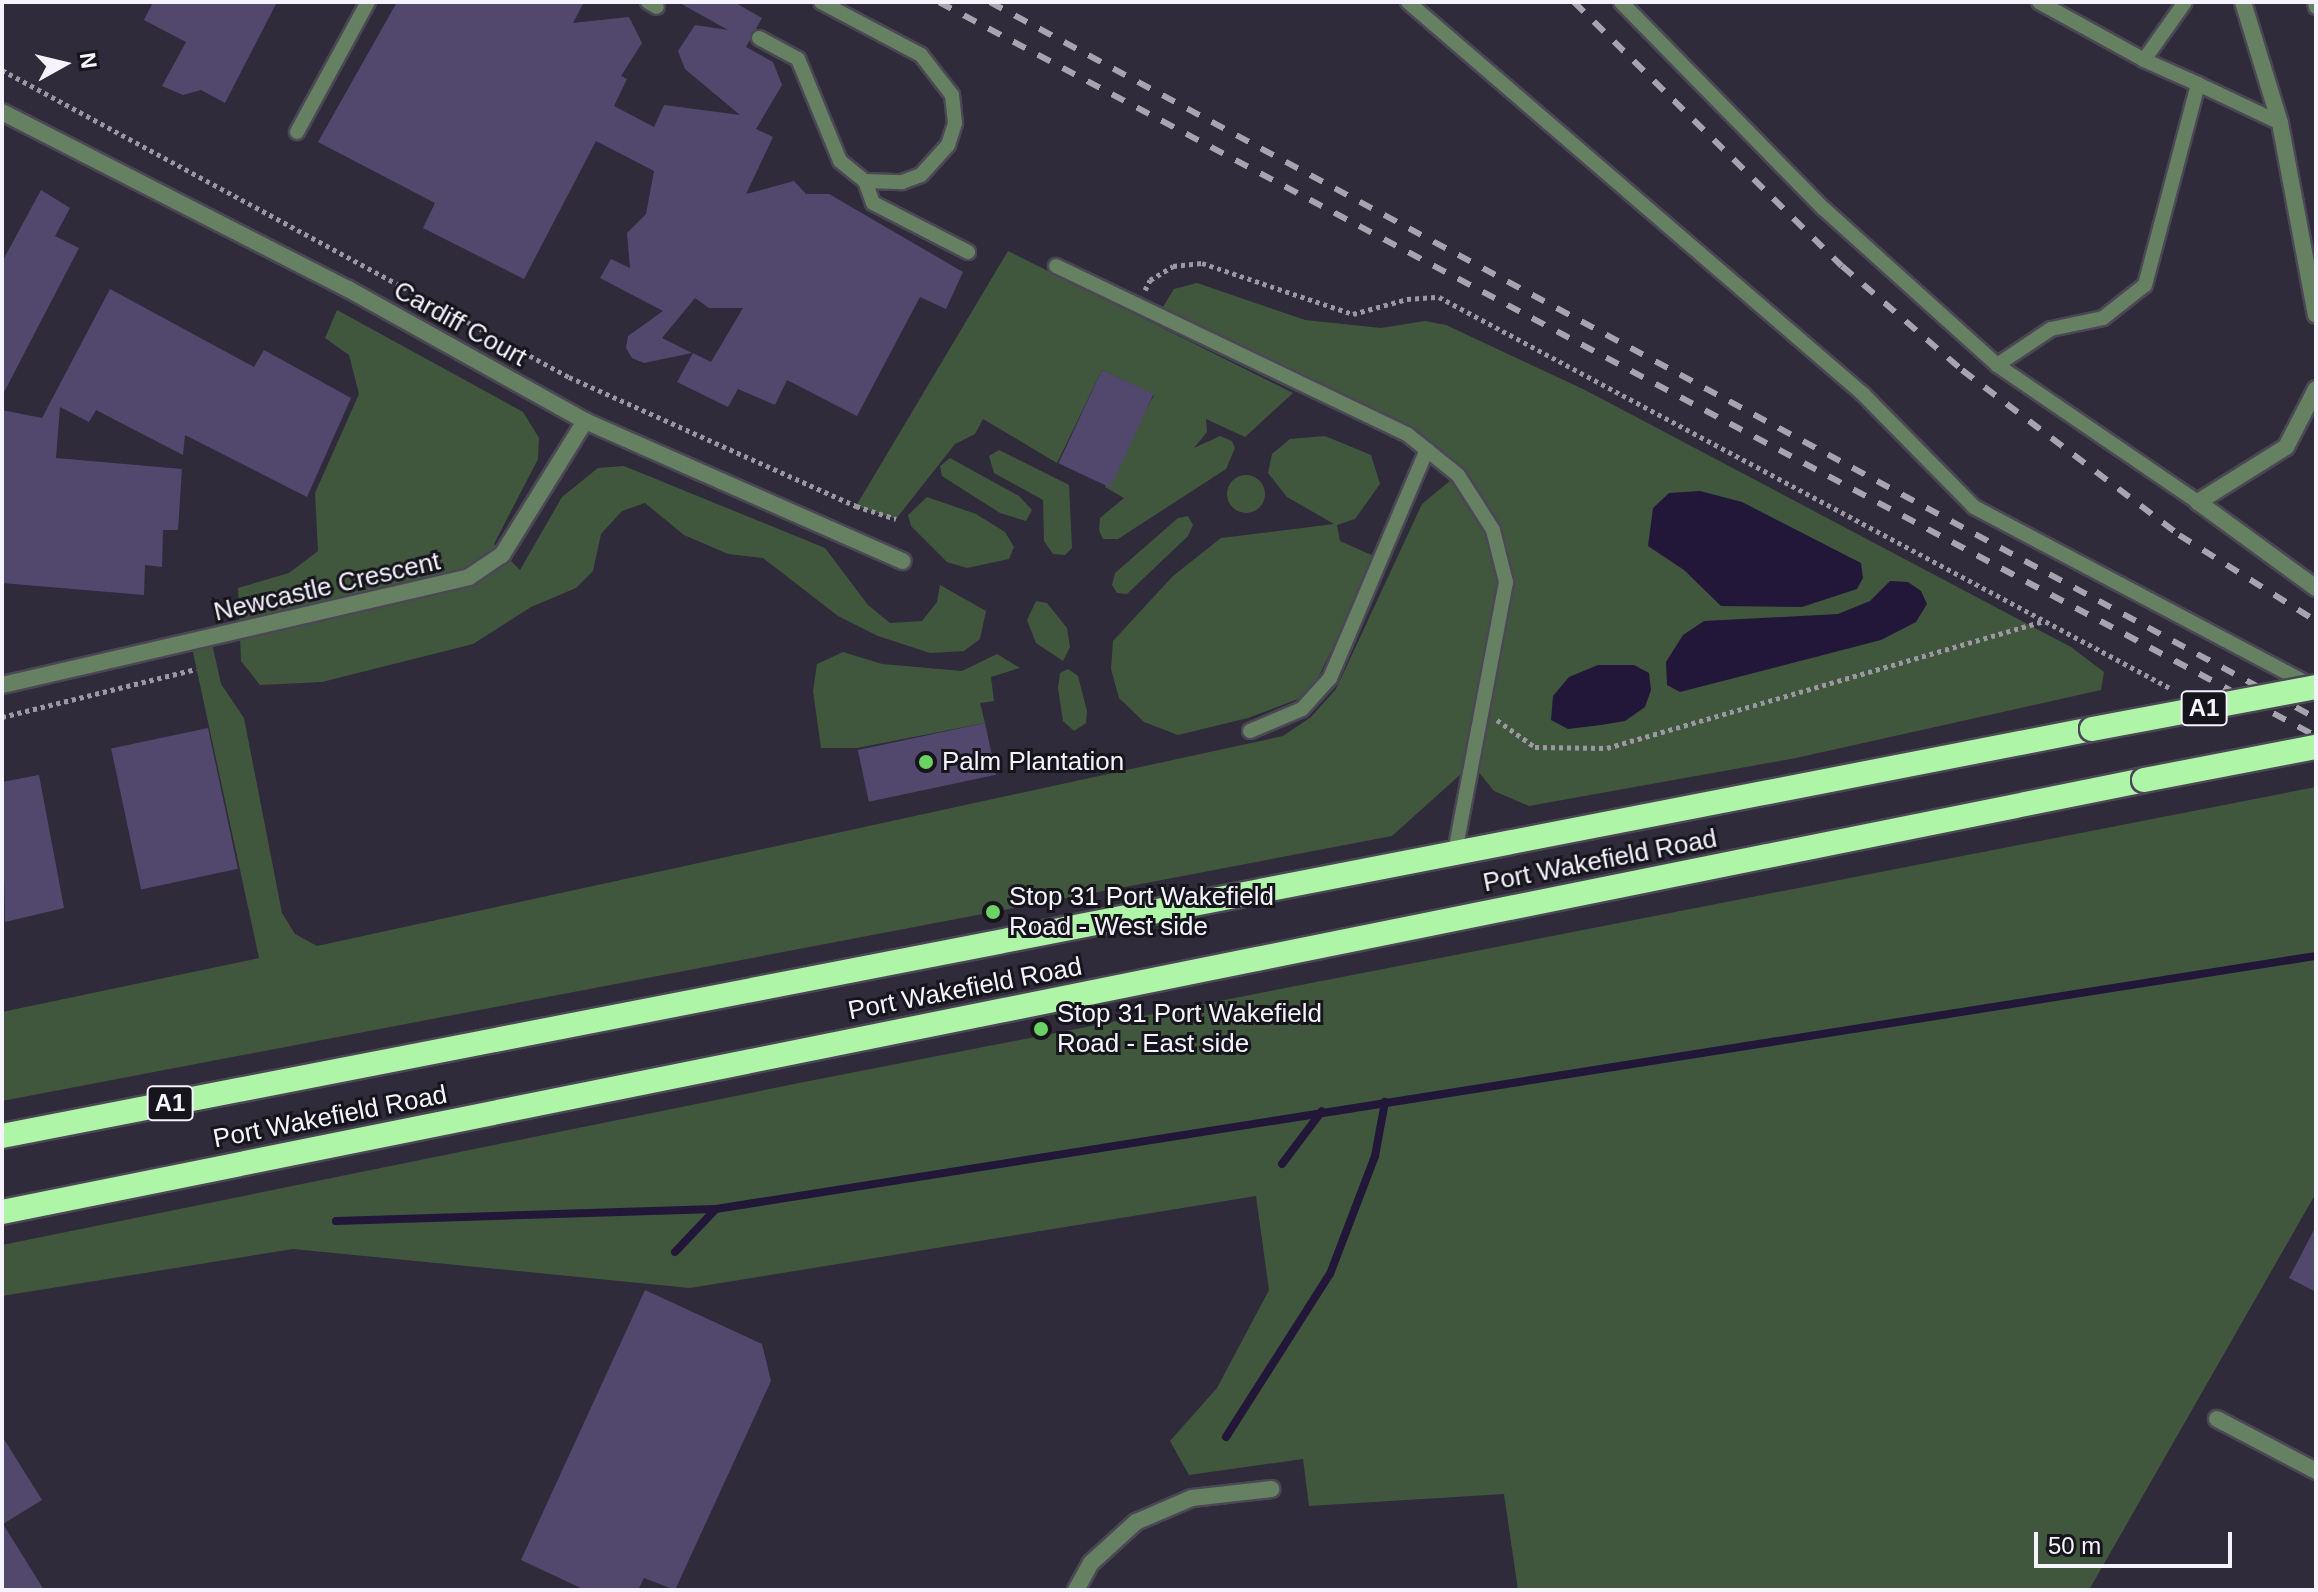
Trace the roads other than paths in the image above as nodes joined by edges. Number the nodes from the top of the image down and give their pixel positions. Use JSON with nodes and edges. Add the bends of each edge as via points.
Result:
{"nodes":[{"id":1,"x":368,"y":2,"type":"edge"},
{"id":2,"x":821,"y":2,"type":"edge"},
{"id":3,"x":1408,"y":2,"type":"edge"},
{"id":4,"x":1621,"y":2,"type":"edge"},
{"id":5,"x":2039,"y":2,"type":"edge"},
{"id":6,"x":2185,"y":2,"type":"edge"},
{"id":7,"x":2243,"y":2,"type":"edge"},
{"id":8,"x":759,"y":38,"type":"dead end"},
{"id":9,"x":2144,"y":60,"type":"junction"},
{"id":10,"x":2198,"y":84,"type":"junction"},
{"id":11,"x":2,"y":112,"type":"edge"},
{"id":12,"x":2280,"y":123,"type":"junction"},
{"id":13,"x":297,"y":132,"type":"dead end"},
{"id":14,"x":865,"y":181,"type":"junction"},
{"id":15,"x":968,"y":252,"type":"dead end"},
{"id":16,"x":1056,"y":266,"type":"dead end"},
{"id":17,"x":2316,"y":315,"type":"edge"},
{"id":18,"x":1997,"y":365,"type":"junction"},
{"id":19,"x":2316,"y":389,"type":"edge"},
{"id":20,"x":585,"y":421,"type":"junction"},
{"id":21,"x":1427,"y":450,"type":"junction"},
{"id":22,"x":2198,"y":502,"type":"junction"},
{"id":23,"x":902,"y":561,"type":"dead end"},
{"id":24,"x":2316,"y":588,"type":"edge"},
{"id":25,"x":2,"y":685,"type":"edge"},
{"id":26,"x":2316,"y":688,"type":"edge"},
{"id":27,"x":1250,"y":731,"type":"dead end"},
{"id":28,"x":2316,"y":747,"type":"edge"},
{"id":29,"x":1455,"y":853,"type":"junction"},
{"id":30,"x":2,"y":1136,"type":"edge"},
{"id":31,"x":2,"y":1212,"type":"edge"},
{"id":32,"x":2217,"y":1419,"type":"dead end"},
{"id":33,"x":2316,"y":1471,"type":"edge"},
{"id":34,"x":1271,"y":1489,"type":"dead end"},
{"id":35,"x":1076,"y":1590,"type":"edge"}],
"edges":[{"from":1,"to":13,"type":"lane"},
{"from":2,"to":14,"type":"lane","via":[[921,55],[952,95],[955,123],[935,164],[902,182]]},
{"from":3,"to":26,"type":"lane","via":[[1863,394],[1974,507]]},
{"from":4,"to":18,"type":"lane","via":[[1824,209]]},
{"from":5,"to":9,"type":"lane"},
{"from":6,"to":9,"type":"lane"},
{"from":7,"to":12,"type":"street"},
{"from":8,"to":14,"type":"lane","via":[[798,59],[840,161]]},
{"from":9,"to":10,"type":"lane"},
{"from":10,"to":12,"type":"lane"},
{"from":10,"to":18,"type":"lane","via":[[2145,285],[2103,318],[2051,329]]},
{"from":11,"to":20,"type":"street","name":"Cardiff Court","via":[[348,289]]},
{"from":12,"to":17,"type":"street"},
{"from":14,"to":15,"type":"lane","via":[[873,203]]},
{"from":16,"to":21,"type":"lane","via":[[1407,434]]},
{"from":18,"to":22,"type":"lane"},
{"from":19,"to":22,"type":"street","via":[[2286,447]]},
{"from":20,"to":23,"type":"street","name":"Cardiff Court"},
{"from":20,"to":25,"type":"street","name":"Newcastle Crescent","via":[[502,555],[469,577]]},
{"from":21,"to":27,"type":"lane","via":[[1330,678],[1302,709]]},
{"from":21,"to":29,"type":"lane","via":[[1458,475],[1493,530],[1506,582]]},
{"from":22,"to":24,"type":"street"},
{"from":26,"to":29,"type":"highway","name":"Port Wakefield Road","number":"A1","bridge":true},
{"from":28,"to":31,"type":"highway","name":"Port Wakefield Road","number":"A1","bridge":true},
{"from":29,"to":30,"type":"highway","name":"Port Wakefield Road","number":"A1"},
{"from":32,"to":33,"type":"street"},
{"from":34,"to":35,"type":"street","via":[[1192,1498],[1136,1522],[1091,1563]]}]}
